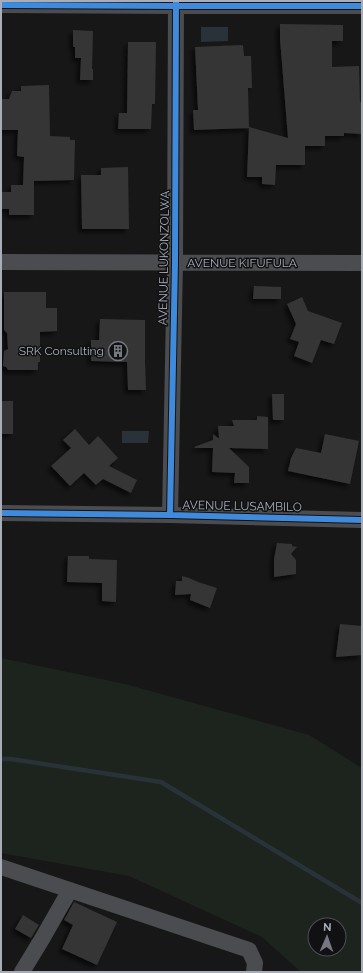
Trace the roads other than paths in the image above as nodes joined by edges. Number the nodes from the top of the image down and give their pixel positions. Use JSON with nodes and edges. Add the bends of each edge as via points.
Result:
{"nodes":[{"id":1,"x":176,"y":4,"type":"edge"},
{"id":2,"x":1,"y":5,"type":"edge"},
{"id":3,"x":362,"y":6,"type":"edge"},
{"id":4,"x":1,"y":262,"type":"edge"},
{"id":5,"x":175,"y":262,"type":"junction"},
{"id":6,"x":362,"y":263,"type":"edge"},
{"id":7,"x":1,"y":513,"type":"edge"},
{"id":8,"x":170,"y":515,"type":"junction"},
{"id":9,"x":362,"y":520,"type":"edge"},
{"id":10,"x":1,"y":867,"type":"edge"},
{"id":11,"x":70,"y":890,"type":"junction"},
{"id":12,"x":22,"y":972,"type":"edge"},
{"id":13,"x":254,"y":972,"type":"edge"}],
"edges":[{"from":1,"to":2,"type":"street"},
{"from":1,"to":3,"type":"street"},
{"from":1,"to":5,"type":"street","name":"AVENUE LUKONZOLWA"},
{"from":4,"to":5,"type":"street","name":"AVENUE KIFUFULA"},
{"from":5,"to":6,"type":"street","name":"AVENUE KIFUFULA"},
{"from":5,"to":8,"type":"street","name":"AVENUE LUKONZOLWA"},
{"from":7,"to":8,"type":"street","name":"AVENUE LUSAMBILO"},
{"from":8,"to":9,"type":"street","name":"AVENUE LUSAMBILO"},
{"from":10,"to":11,"type":"street"},
{"from":11,"to":12,"type":"street"},
{"from":11,"to":13,"type":"street","via":[[249,950],[255,963]]}]}
